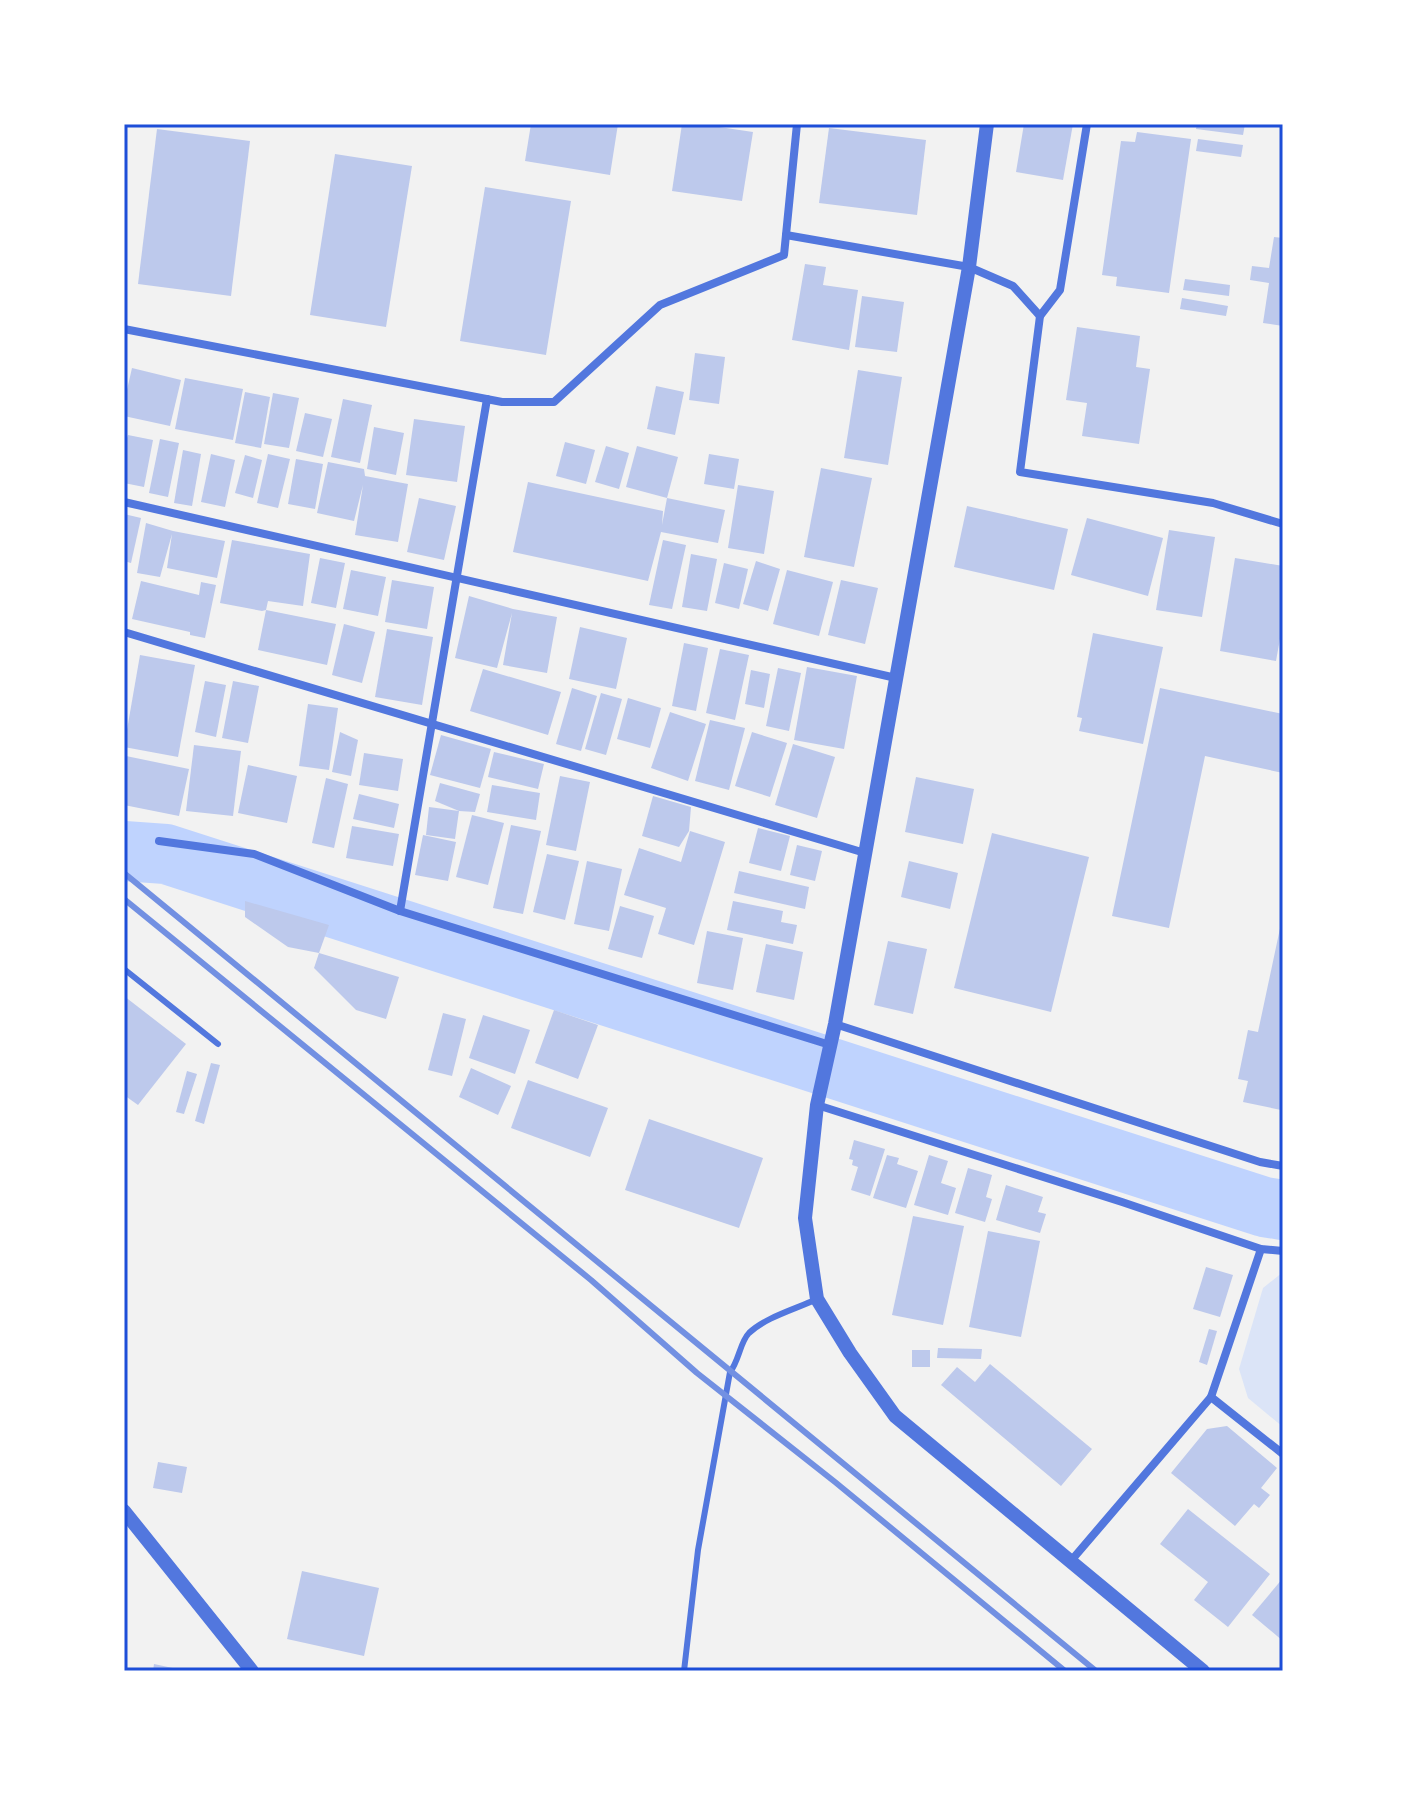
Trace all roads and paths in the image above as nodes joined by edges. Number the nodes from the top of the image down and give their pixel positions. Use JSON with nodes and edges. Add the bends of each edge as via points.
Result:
{"nodes":[{"id":1,"x":797,"y":124,"type":"edge"},
{"id":2,"x":987,"y":124,"type":"edge"},
{"id":3,"x":1087,"y":124,"type":"edge"},
{"id":4,"x":786,"y":235,"type":"junction"},
{"id":5,"x":969,"y":267,"type":"junction"},
{"id":6,"x":1040,"y":316,"type":"junction"},
{"id":7,"x":124,"y":329,"type":"edge"},
{"id":8,"x":487,"y":399,"type":"junction"},
{"id":9,"x":124,"y":502,"type":"edge"},
{"id":10,"x":1283,"y":524,"type":"edge"},
{"id":11,"x":457,"y":577,"type":"junction"},
{"id":12,"x":124,"y":632,"type":"edge"},
{"id":13,"x":896,"y":678,"type":"junction"},
{"id":14,"x":432,"y":725,"type":"junction"},
{"id":15,"x":159,"y":841,"type":"dead end"},
{"id":16,"x":865,"y":853,"type":"junction"},
{"id":17,"x":400,"y":911,"type":"junction"},
{"id":18,"x":124,"y":969,"type":"edge"},
{"id":19,"x":835,"y":1024,"type":"junction"},
{"id":20,"x":218,"y":1044,"type":"dead end"},
{"id":21,"x":830,"y":1045,"type":"junction"},
{"id":22,"x":818,"y":1102,"type":"junction"},
{"id":23,"x":1283,"y":1166,"type":"edge"},
{"id":24,"x":1261,"y":1249,"type":"junction"},
{"id":25,"x":1283,"y":1251,"type":"edge"},
{"id":26,"x":817,"y":1299,"type":"junction"},
{"id":27,"x":1211,"y":1397,"type":"junction"},
{"id":28,"x":1283,"y":1454,"type":"edge"},
{"id":29,"x":124,"y":1511,"type":"edge"},
{"id":30,"x":1069,"y":1563,"type":"junction"},
{"id":31,"x":252,"y":1671,"type":"edge"},
{"id":32,"x":684,"y":1671,"type":"edge"},
{"id":33,"x":1203,"y":1671,"type":"edge"}],
"edges":[{"from":1,"to":4,"type":"street"},
{"from":2,"to":5,"type":"street"},
{"from":3,"to":6,"type":"street","via":[[1060,290]]},
{"from":4,"to":5,"type":"street"},
{"from":4,"to":8,"type":"street","via":[[784,255],[660,305],[554,402]]},
{"from":5,"to":6,"type":"street","via":[[1013,286]]},
{"from":5,"to":13,"type":"street"},
{"from":6,"to":10,"type":"street","via":[[1020,472],[1213,503]]},
{"from":7,"to":8,"type":"street"},
{"from":8,"to":11,"type":"street"},
{"from":9,"to":11,"type":"street"},
{"from":11,"to":13,"type":"street"},
{"from":11,"to":14,"type":"street"},
{"from":12,"to":14,"type":"street"},
{"from":13,"to":16,"type":"street"},
{"from":14,"to":16,"type":"street"},
{"from":14,"to":17,"type":"street"},
{"from":15,"to":17,"type":"street","via":[[254,854]]},
{"from":16,"to":19,"type":"street"},
{"from":17,"to":21,"type":"street"},
{"from":18,"to":20,"type":"lane"},
{"from":19,"to":21,"type":"street"},
{"from":19,"to":23,"type":"street"},
{"from":21,"to":22,"type":"street"},
{"from":22,"to":24,"type":"street"},
{"from":22,"to":26,"type":"street","via":[[805,1218]]},
{"from":24,"to":25,"type":"street"},
{"from":24,"to":27,"type":"street"},
{"from":26,"to":30,"type":"street","via":[[895,1416]]},
{"from":26,"to":32,"type":"lane","via":[[747,1334],[730,1372],[698,1550]]},
{"from":27,"to":28,"type":"street"},
{"from":27,"to":30,"type":"street"},
{"from":29,"to":31,"type":"street"},
{"from":30,"to":33,"type":"street"}]}
